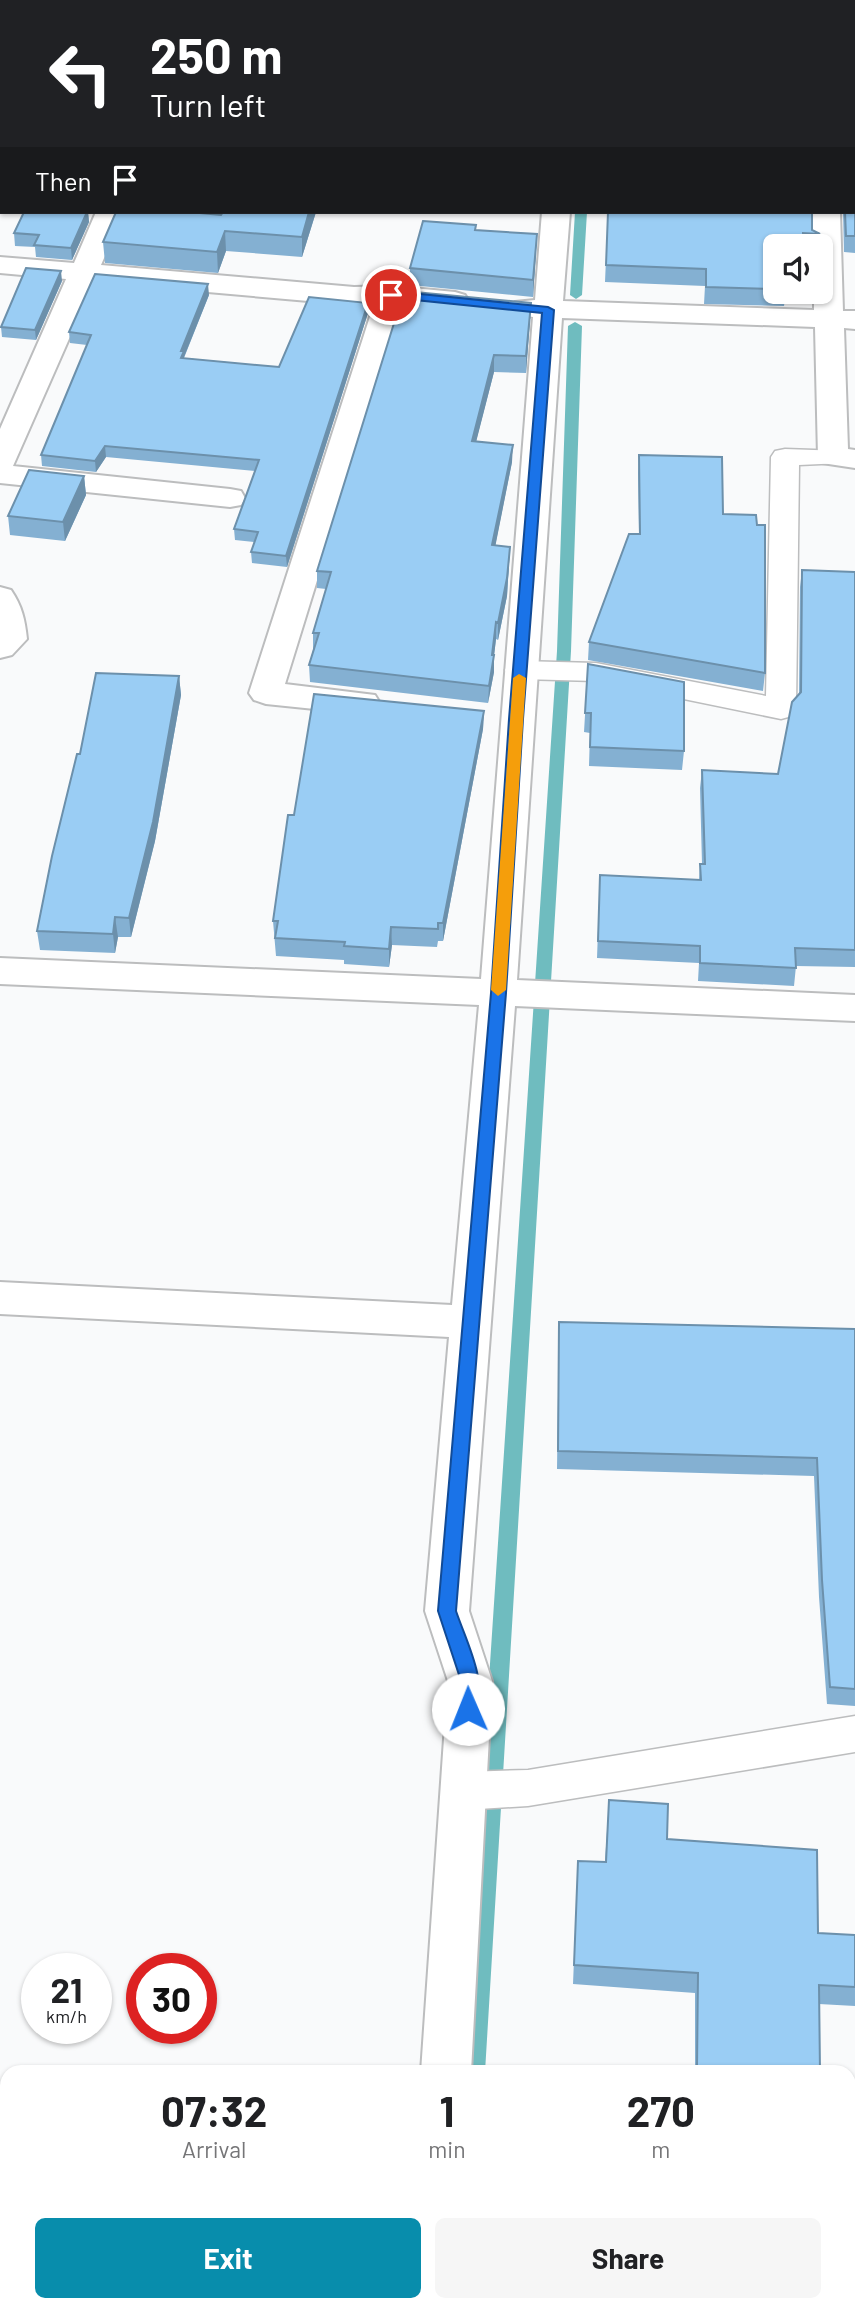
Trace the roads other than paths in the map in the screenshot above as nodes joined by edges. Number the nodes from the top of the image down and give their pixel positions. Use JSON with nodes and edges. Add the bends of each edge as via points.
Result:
{"nodes":[{"id":1,"x":109,"y":214,"type":"edge"},
{"id":2,"x":556,"y":214,"type":"edge"},
{"id":3,"x":826,"y":214,"type":"edge"},
{"id":4,"x":0,"y":265,"type":"edge"},
{"id":5,"x":84,"y":272,"type":"junction"},
{"id":6,"x":391,"y":295,"type":"junction"},
{"id":7,"x":548,"y":310,"type":"junction"},
{"id":8,"x":843,"y":319,"type":"edge"},
{"id":9,"x":844,"y":458,"type":"edge"},
{"id":10,"x":0,"y":463,"type":"edge"},
{"id":11,"x":0,"y":474,"type":"edge"},
{"id":12,"x":230,"y":498,"type":"dead end"},
{"id":13,"x":0,"y":597,"type":"edge"},
{"id":14,"x":0,"y":648,"type":"edge"},
{"id":15,"x":520,"y":670,"type":"junction"},
{"id":16,"x":391,"y":706,"type":"edge"},
{"id":17,"x":0,"y":971,"type":"edge"},
{"id":18,"x":498,"y":993,"type":"junction"},
{"id":19,"x":855,"y":1008,"type":"edge"},
{"id":20,"x":0,"y":1298,"type":"edge"},
{"id":21,"x":470,"y":1322,"type":"junction"},
{"id":22,"x":855,"y":1734,"type":"edge"},
{"id":23,"x":463,"y":1791,"type":"junction"},
{"id":24,"x":446,"y":2065,"type":"edge"}],
"edges":[{"from":1,"to":5,"type":"street"},
{"from":2,"to":7,"type":"street"},
{"from":3,"to":8,"type":"street"},
{"from":4,"to":5,"type":"street"},
{"from":5,"to":6,"type":"street","via":[[354,296]]},
{"from":5,"to":10,"type":"street"},
{"from":6,"to":7,"type":"street"},
{"from":6,"to":16,"type":"street","via":[[266,693]]},
{"from":7,"to":8,"type":"street"},
{"from":7,"to":15,"type":"street"},
{"from":8,"to":9,"type":"street"},
{"from":9,"to":15,"type":"lane","via":[[785,457],[781,709],[596,672]]},
{"from":11,"to":12,"type":"street"},
{"from":13,"to":14,"type":"street","via":[[9,616],[11,639]]},
{"from":15,"to":18,"type":"street","via":[[502,718]]},
{"from":17,"to":18,"type":"street"},
{"from":18,"to":19,"type":"street"},
{"from":18,"to":21,"type":"street"},
{"from":20,"to":21,"type":"street"},
{"from":21,"to":23,"type":"street","via":[[447,1611],[470,1681]]},
{"from":22,"to":23,"type":"lane","via":[[528,1788]]},
{"from":23,"to":24,"type":"street"}]}
